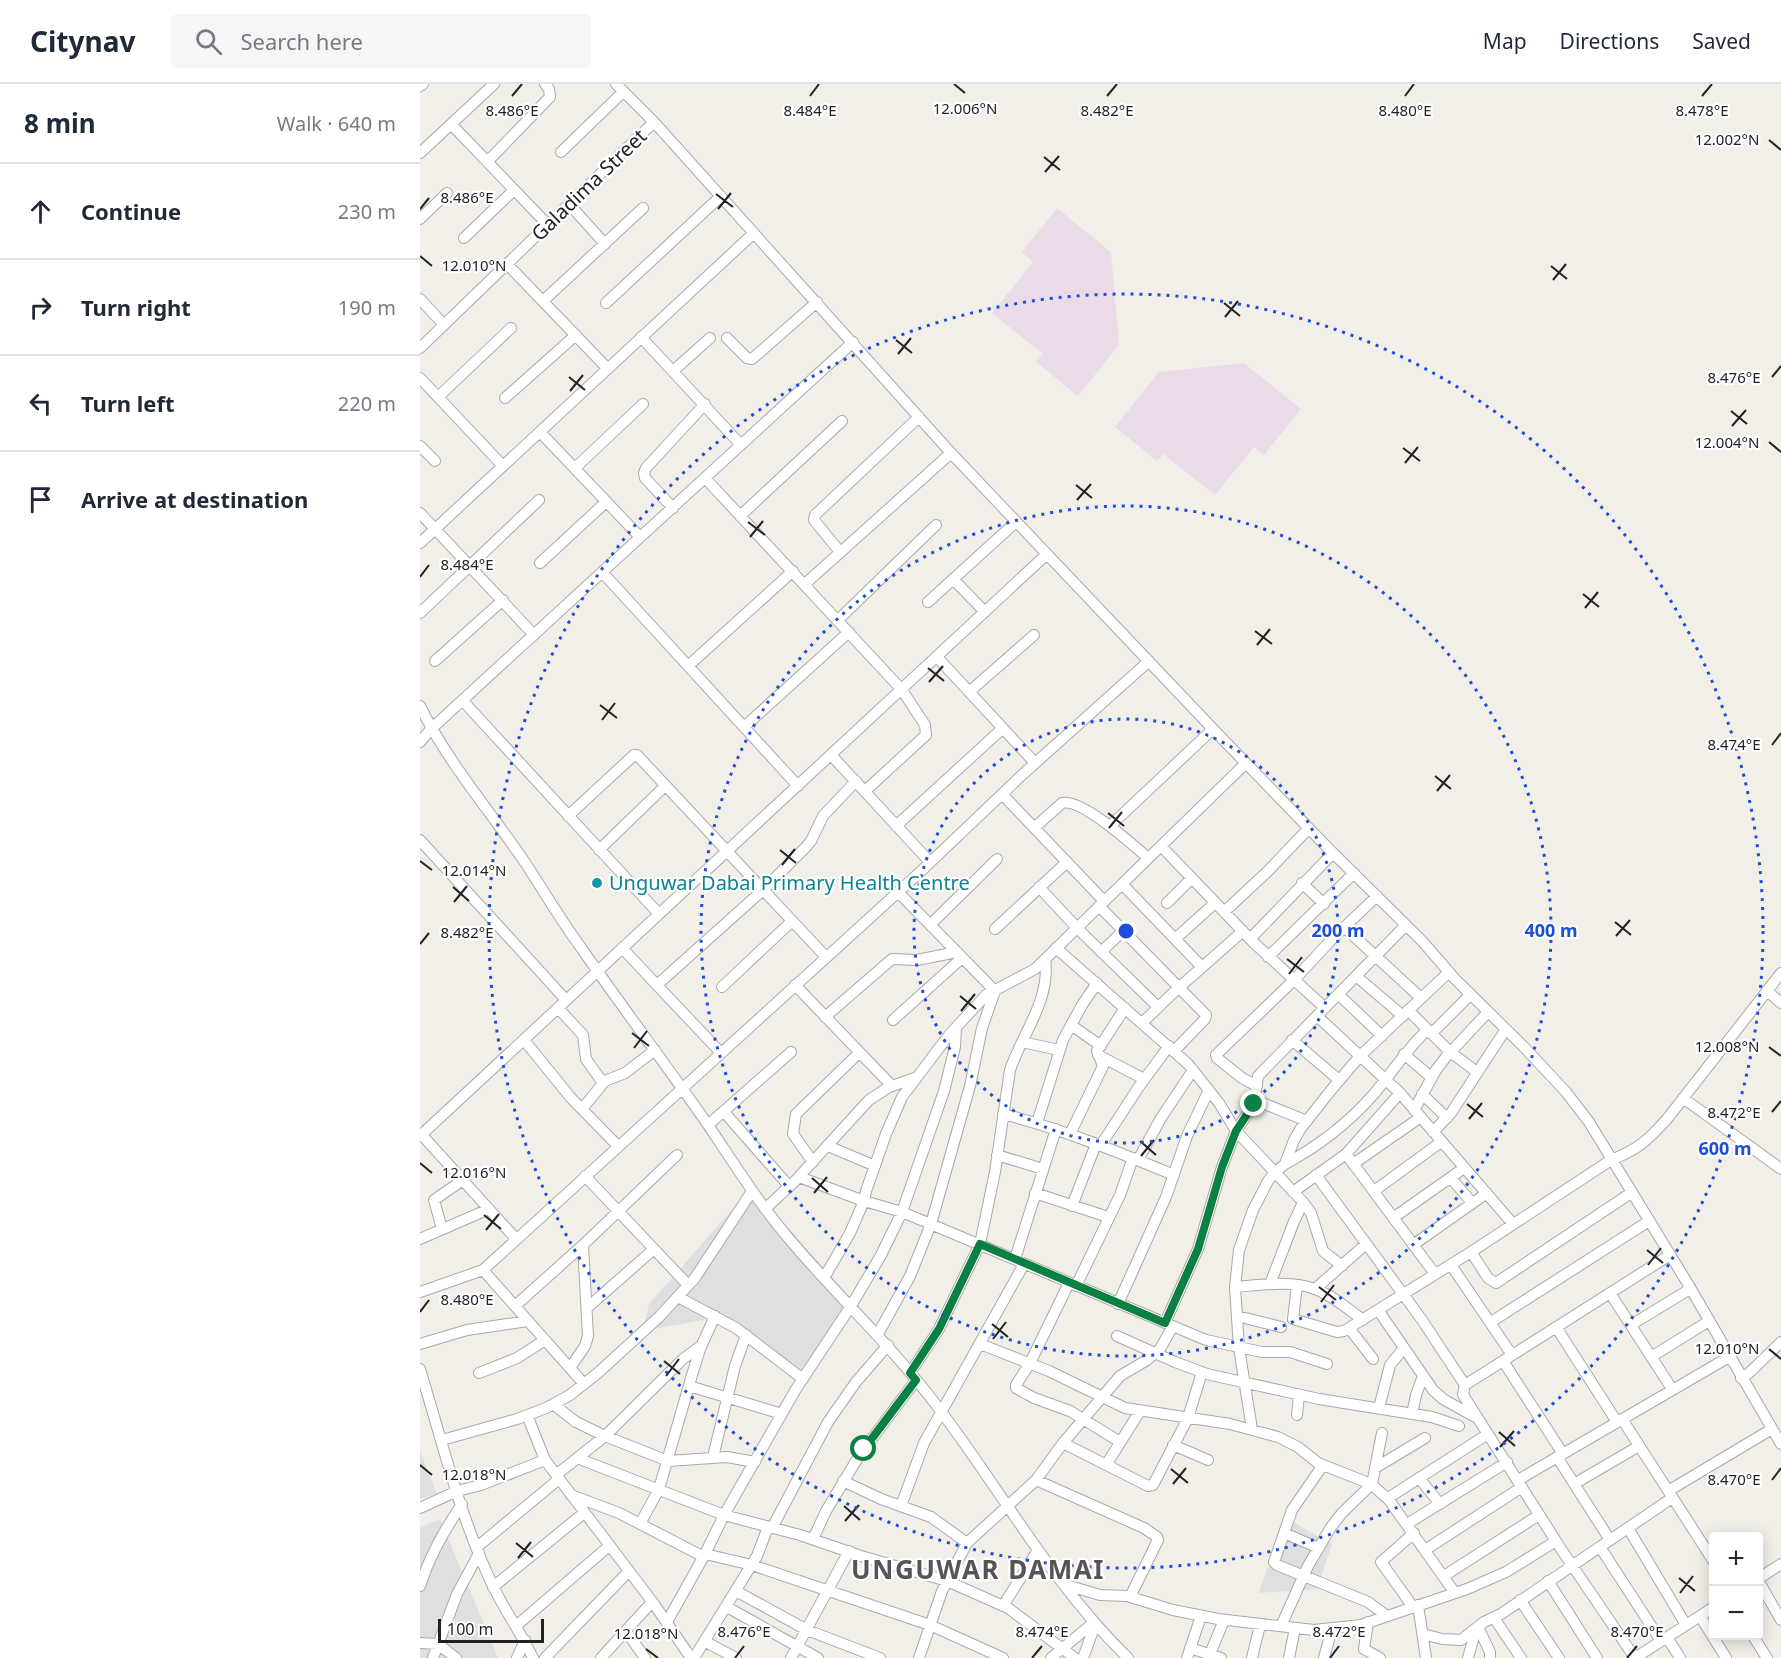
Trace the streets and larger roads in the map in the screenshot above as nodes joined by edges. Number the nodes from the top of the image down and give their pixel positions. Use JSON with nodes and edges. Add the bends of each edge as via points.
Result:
{"nodes":[{"id":1,"x":494,"y":84,"type":"edge"},
{"id":2,"x":545,"y":84,"type":"edge"},
{"id":3,"x":619,"y":88,"type":"edge"},
{"id":4,"x":654,"y":122,"type":"junction"},
{"id":5,"x":451,"y":124,"type":"junction"},
{"id":6,"x":561,"y":152,"type":"dead end"},
{"id":7,"x":420,"y":153,"type":"edge"},
{"id":8,"x":488,"y":162,"type":"junction"},
{"id":9,"x":514,"y":190,"type":"junction"},
{"id":10,"x":447,"y":193,"type":"dead end"},
{"id":11,"x":721,"y":196,"type":"junction"},
{"id":12,"x":569,"y":204,"type":"junction"},
{"id":13,"x":643,"y":208,"type":"dead end"},
{"id":14,"x":420,"y":219,"type":"edge"},
{"id":15,"x":548,"y":225,"type":"junction"},
{"id":16,"x":754,"y":233,"type":"junction"},
{"id":17,"x":464,"y":238,"type":"dead end"},
{"id":18,"x":605,"y":243,"type":"junction"},
{"id":19,"x":507,"y":264,"type":"junction"},
{"id":20,"x":420,"y":299,"type":"edge"},
{"id":21,"x":543,"y":301,"type":"junction"},
{"id":22,"x":817,"y":302,"type":"junction"},
{"id":23,"x":606,"y":303,"type":"dead end"},
{"id":24,"x":444,"y":325,"type":"junction"},
{"id":25,"x":511,"y":328,"type":"dead end"},
{"id":26,"x":576,"y":335,"type":"junction"},
{"id":27,"x":641,"y":337,"type":"junction"},
{"id":28,"x":710,"y":338,"type":"dead end"},
{"id":29,"x":727,"y":338,"type":"dead end"},
{"id":30,"x":853,"y":342,"type":"junction"},
{"id":31,"x":420,"y":348,"type":"edge"},
{"id":32,"x":608,"y":369,"type":"junction"},
{"id":33,"x":672,"y":371,"type":"junction"},
{"id":34,"x":420,"y":378,"type":"edge"},
{"id":35,"x":438,"y":397,"type":"junction"},
{"id":36,"x":505,"y":398,"type":"dead end"},
{"id":37,"x":643,"y":404,"type":"dead end"},
{"id":38,"x":705,"y":404,"type":"junction"},
{"id":39,"x":919,"y":417,"type":"junction"},
{"id":40,"x":842,"y":421,"type":"dead end"},
{"id":41,"x":540,"y":432,"type":"junction"},
{"id":42,"x":741,"y":445,"type":"junction"},
{"id":43,"x":420,"y":446,"type":"edge"},
{"id":44,"x":951,"y":453,"type":"junction"},
{"id":45,"x":435,"y":461,"type":"dead end"},
{"id":46,"x":503,"y":466,"type":"junction"},
{"id":47,"x":574,"y":468,"type":"junction"},
{"id":48,"x":705,"y":478,"type":"junction"},
{"id":49,"x":539,"y":500,"type":"dead end"},
{"id":50,"x":606,"y":502,"type":"junction"},
{"id":51,"x":673,"y":508,"type":"junction"},
{"id":52,"x":420,"y":513,"type":"edge"},
{"id":53,"x":740,"y":516,"type":"junction"},
{"id":54,"x":1016,"y":522,"type":"junction"},
{"id":55,"x":936,"y":525,"type":"dead end"},
{"id":56,"x":436,"y":529,"type":"junction"},
{"id":57,"x":640,"y":537,"type":"junction"},
{"id":58,"x":420,"y":543,"type":"edge"},
{"id":59,"x":840,"y":552,"type":"junction"},
{"id":60,"x":1047,"y":554,"type":"junction"},
{"id":61,"x":540,"y":563,"type":"dead end"},
{"id":62,"x":470,"y":565,"type":"junction"},
{"id":63,"x":602,"y":572,"type":"junction"},
{"id":64,"x":793,"y":572,"type":"junction"},
{"id":65,"x":954,"y":580,"type":"junction"},
{"id":66,"x":805,"y":584,"type":"junction"},
{"id":67,"x":502,"y":600,"type":"junction"},
{"id":68,"x":928,"y":602,"type":"dead end"},
{"id":69,"x":985,"y":612,"type":"junction"},
{"id":70,"x":420,"y":613,"type":"edge"},
{"id":71,"x":838,"y":620,"type":"junction"},
{"id":72,"x":849,"y":632,"type":"junction"},
{"id":73,"x":534,"y":634,"type":"junction"},
{"id":74,"x":1034,"y":634,"type":"dead end"},
{"id":75,"x":937,"y":657,"type":"junction"},
{"id":76,"x":435,"y":661,"type":"dead end"},
{"id":77,"x":1149,"y":661,"type":"junction"},
{"id":78,"x":688,"y":666,"type":"junction"},
{"id":79,"x":902,"y":690,"type":"junction"},
{"id":80,"x":969,"y":692,"type":"junction"},
{"id":81,"x":462,"y":700,"type":"junction"},
{"id":82,"x":420,"y":706,"type":"edge"},
{"id":83,"x":744,"y":727,"type":"junction"},
{"id":84,"x":1003,"y":728,"type":"junction"},
{"id":85,"x":1213,"y":729,"type":"junction"},
{"id":86,"x":424,"y":734,"type":"edge"},
{"id":87,"x":831,"y":755,"type":"junction"},
{"id":88,"x":1035,"y":763,"type":"junction"},
{"id":89,"x":1246,"y":763,"type":"junction"},
{"id":90,"x":855,"y":781,"type":"junction"},
{"id":91,"x":665,"y":786,"type":"junction"},
{"id":92,"x":798,"y":786,"type":"junction"},
{"id":93,"x":865,"y":791,"type":"junction"},
{"id":94,"x":1002,"y":794,"type":"junction"},
{"id":95,"x":568,"y":816,"type":"junction"},
{"id":96,"x":896,"y":826,"type":"junction"},
{"id":97,"x":1110,"y":826,"type":"junction"},
{"id":98,"x":1034,"y":828,"type":"junction"},
{"id":99,"x":1308,"y":828,"type":"junction"},
{"id":100,"x":420,"y":840,"type":"edge"},
{"id":101,"x":1161,"y":846,"type":"junction"},
{"id":102,"x":599,"y":850,"type":"junction"},
{"id":103,"x":726,"y":852,"type":"junction"},
{"id":104,"x":1333,"y":853,"type":"junction"},
{"id":105,"x":998,"y":858,"type":"dead end"},
{"id":106,"x":1148,"y":858,"type":"junction"},
{"id":107,"x":930,"y":862,"type":"junction"},
{"id":108,"x":1067,"y":862,"type":"junction"},
{"id":109,"x":1354,"y":873,"type":"junction"},
{"id":110,"x":1192,"y":878,"type":"junction"},
{"id":111,"x":1302,"y":883,"type":"junction"},
{"id":112,"x":1122,"y":884,"type":"junction"},
{"id":113,"x":1040,"y":887,"type":"junction"},
{"id":114,"x":763,"y":890,"type":"junction"},
{"id":115,"x":898,"y":892,"type":"junction"},
{"id":116,"x":1377,"y":896,"type":"junction"},
{"id":117,"x":1167,"y":903,"type":"dead end"},
{"id":118,"x":1215,"y":903,"type":"junction"},
{"id":119,"x":1102,"y":904,"type":"junction"},
{"id":120,"x":1324,"y":904,"type":"junction"},
{"id":121,"x":1224,"y":912,"type":"junction"},
{"id":122,"x":659,"y":914,"type":"junction"},
{"id":123,"x":792,"y":921,"type":"junction"},
{"id":124,"x":930,"y":925,"type":"junction"},
{"id":125,"x":1406,"y":925,"type":"junction"},
{"id":126,"x":1344,"y":927,"type":"junction"},
{"id":127,"x":1077,"y":928,"type":"junction"},
{"id":128,"x":994,"y":929,"type":"dead end"},
{"id":129,"x":1123,"y":932,"type":"junction"},
{"id":130,"x":1246,"y":935,"type":"junction"},
{"id":131,"x":1175,"y":939,"type":"junction"},
{"id":132,"x":622,"y":948,"type":"junction"},
{"id":133,"x":1056,"y":948,"type":"junction"},
{"id":134,"x":1101,"y":952,"type":"junction"},
{"id":135,"x":959,"y":955,"type":"junction"},
{"id":136,"x":1375,"y":956,"type":"junction"},
{"id":137,"x":826,"y":957,"type":"junction"},
{"id":138,"x":1269,"y":957,"type":"junction"},
{"id":139,"x":1045,"y":959,"type":"junction"},
{"id":140,"x":1202,"y":967,"type":"junction"},
{"id":141,"x":597,"y":971,"type":"junction"},
{"id":142,"x":1449,"y":972,"type":"junction"},
{"id":143,"x":1781,"y":973,"type":"edge"},
{"id":144,"x":1356,"y":976,"type":"junction"},
{"id":145,"x":1293,"y":980,"type":"junction"},
{"id":146,"x":1097,"y":983,"type":"junction"},
{"id":147,"x":657,"y":986,"type":"junction"},
{"id":148,"x":795,"y":986,"type":"junction"},
{"id":149,"x":722,"y":987,"type":"dead end"},
{"id":150,"x":1178,"y":989,"type":"junction"},
{"id":151,"x":995,"y":991,"type":"junction"},
{"id":152,"x":1767,"y":991,"type":"junction"},
{"id":153,"x":1338,"y":994,"type":"junction"},
{"id":154,"x":1470,"y":995,"type":"junction"},
{"id":155,"x":1421,"y":998,"type":"junction"},
{"id":156,"x":1781,"y":1003,"type":"edge"},
{"id":157,"x":562,"y":1004,"type":"junction"},
{"id":158,"x":1158,"y":1007,"type":"junction"},
{"id":159,"x":1125,"y":1008,"type":"junction"},
{"id":160,"x":1321,"y":1012,"type":"junction"},
{"id":161,"x":1488,"y":1012,"type":"junction"},
{"id":162,"x":1405,"y":1013,"type":"junction"},
{"id":163,"x":825,"y":1017,"type":"junction"},
{"id":164,"x":893,"y":1020,"type":"dead end"},
{"id":165,"x":1142,"y":1023,"type":"junction"},
{"id":166,"x":1071,"y":1025,"type":"junction"},
{"id":167,"x":956,"y":1028,"type":"junction"},
{"id":168,"x":1506,"y":1029,"type":"junction"},
{"id":169,"x":1429,"y":1032,"type":"junction"},
{"id":170,"x":1382,"y":1035,"type":"junction"},
{"id":171,"x":524,"y":1040,"type":"junction"},
{"id":172,"x":1292,"y":1040,"type":"junction"},
{"id":173,"x":1022,"y":1042,"type":"junction"},
{"id":174,"x":1171,"y":1048,"type":"junction"},
{"id":175,"x":655,"y":1050,"type":"junction"},
{"id":176,"x":1059,"y":1050,"type":"junction"},
{"id":177,"x":1099,"y":1050,"type":"junction"},
{"id":178,"x":791,"y":1052,"type":"dead end"},
{"id":179,"x":1450,"y":1052,"type":"junction"},
{"id":180,"x":721,"y":1053,"type":"junction"},
{"id":181,"x":859,"y":1053,"type":"junction"},
{"id":182,"x":1404,"y":1054,"type":"junction"},
{"id":183,"x":1360,"y":1056,"type":"junction"},
{"id":184,"x":1193,"y":1070,"type":"junction"},
{"id":185,"x":1477,"y":1072,"type":"junction"},
{"id":186,"x":915,"y":1078,"type":"junction"},
{"id":187,"x":1432,"y":1078,"type":"junction"},
{"id":188,"x":1144,"y":1079,"type":"junction"},
{"id":189,"x":1385,"y":1079,"type":"junction"},
{"id":190,"x":1339,"y":1080,"type":"junction"},
{"id":191,"x":603,"y":1083,"type":"junction"},
{"id":192,"x":892,"y":1086,"type":"junction"},
{"id":193,"x":1257,"y":1086,"type":"junction"},
{"id":194,"x":682,"y":1089,"type":"junction"},
{"id":195,"x":1209,"y":1090,"type":"junction"},
{"id":196,"x":1400,"y":1093,"type":"junction"},
{"id":197,"x":1422,"y":1094,"type":"junction"},
{"id":198,"x":1683,"y":1098,"type":"junction"},
{"id":199,"x":1255,"y":1100,"type":"junction"},
{"id":200,"x":582,"y":1109,"type":"junction"},
{"id":201,"x":724,"y":1112,"type":"junction"},
{"id":202,"x":1003,"y":1114,"type":"junction"},
{"id":203,"x":1417,"y":1114,"type":"junction"},
{"id":204,"x":1447,"y":1118,"type":"junction"},
{"id":205,"x":1307,"y":1121,"type":"junction"},
{"id":206,"x":1037,"y":1123,"type":"junction"},
{"id":207,"x":708,"y":1125,"type":"junction"},
{"id":208,"x":1056,"y":1129,"type":"junction"},
{"id":209,"x":1236,"y":1131,"type":"junction"},
{"id":210,"x":1433,"y":1132,"type":"junction"},
{"id":211,"x":1070,"y":1134,"type":"junction"},
{"id":212,"x":421,"y":1135,"type":"edge"},
{"id":213,"x":1441,"y":1142,"type":"junction"},
{"id":214,"x":1099,"y":1144,"type":"junction"},
{"id":215,"x":618,"y":1146,"type":"junction"},
{"id":216,"x":828,"y":1146,"type":"junction"},
{"id":217,"x":1346,"y":1154,"type":"junction"},
{"id":218,"x":677,"y":1155,"type":"dead end"},
{"id":219,"x":997,"y":1155,"type":"junction"},
{"id":220,"x":1135,"y":1159,"type":"junction"},
{"id":221,"x":1611,"y":1160,"type":"junction"},
{"id":222,"x":813,"y":1162,"type":"junction"},
{"id":223,"x":1285,"y":1164,"type":"junction"},
{"id":224,"x":1353,"y":1164,"type":"junction"},
{"id":225,"x":875,"y":1166,"type":"junction"},
{"id":226,"x":1043,"y":1168,"type":"junction"},
{"id":227,"x":1464,"y":1168,"type":"junction"},
{"id":228,"x":1781,"y":1169,"type":"edge"},
{"id":229,"x":1274,"y":1173,"type":"junction"},
{"id":230,"x":1174,"y":1175,"type":"junction"},
{"id":231,"x":1316,"y":1175,"type":"junction"},
{"id":232,"x":585,"y":1176,"type":"junction"},
{"id":233,"x":799,"y":1177,"type":"junction"},
{"id":234,"x":1451,"y":1178,"type":"junction"},
{"id":235,"x":463,"y":1180,"type":"junction"},
{"id":236,"x":789,"y":1186,"type":"junction"},
{"id":237,"x":752,"y":1191,"type":"junction"},
{"id":238,"x":1374,"y":1191,"type":"junction"},
{"id":239,"x":1293,"y":1192,"type":"junction"},
{"id":240,"x":1630,"y":1192,"type":"junction"},
{"id":241,"x":1035,"y":1193,"type":"junction"},
{"id":242,"x":1486,"y":1193,"type":"junction"},
{"id":243,"x":864,"y":1201,"type":"junction"},
{"id":244,"x":1304,"y":1202,"type":"junction"},
{"id":245,"x":1473,"y":1203,"type":"junction"},
{"id":246,"x":1072,"y":1206,"type":"junction"},
{"id":247,"x":489,"y":1209,"type":"junction"},
{"id":248,"x":765,"y":1209,"type":"junction"},
{"id":249,"x":617,"y":1210,"type":"junction"},
{"id":250,"x":902,"y":1212,"type":"junction"},
{"id":251,"x":1108,"y":1217,"type":"junction"},
{"id":252,"x":1393,"y":1218,"type":"junction"},
{"id":253,"x":1648,"y":1221,"type":"junction"},
{"id":254,"x":931,"y":1224,"type":"junction"},
{"id":255,"x":1514,"y":1224,"type":"junction"},
{"id":256,"x":442,"y":1229,"type":"junction"},
{"id":257,"x":420,"y":1239,"type":"edge"},
{"id":258,"x":516,"y":1239,"type":"junction"},
{"id":259,"x":980,"y":1244,"type":"junction"},
{"id":260,"x":1366,"y":1244,"type":"junction"},
{"id":261,"x":583,"y":1245,"type":"junction"},
{"id":262,"x":1413,"y":1245,"type":"junction"},
{"id":263,"x":654,"y":1249,"type":"junction"},
{"id":264,"x":1471,"y":1252,"type":"junction"},
{"id":265,"x":1670,"y":1255,"type":"junction"},
{"id":266,"x":1020,"y":1261,"type":"junction"},
{"id":267,"x":1451,"y":1265,"type":"junction"},
{"id":268,"x":1342,"y":1266,"type":"junction"},
{"id":269,"x":483,"y":1270,"type":"junction"},
{"id":270,"x":1435,"y":1274,"type":"junction"},
{"id":271,"x":824,"y":1278,"type":"junction"},
{"id":272,"x":1270,"y":1284,"type":"junction"},
{"id":273,"x":688,"y":1285,"type":"junction"},
{"id":274,"x":1073,"y":1285,"type":"junction"},
{"id":275,"x":1297,"y":1285,"type":"junction"},
{"id":276,"x":1235,"y":1287,"type":"junction"},
{"id":277,"x":1315,"y":1289,"type":"junction"},
{"id":278,"x":1690,"y":1289,"type":"junction"},
{"id":279,"x":420,"y":1292,"type":"edge"},
{"id":280,"x":1610,"y":1293,"type":"junction"},
{"id":281,"x":1403,"y":1294,"type":"junction"},
{"id":282,"x":678,"y":1298,"type":"junction"},
{"id":283,"x":1118,"y":1304,"type":"junction"},
{"id":284,"x":515,"y":1306,"type":"junction"},
{"id":285,"x":851,"y":1306,"type":"junction"},
{"id":286,"x":587,"y":1308,"type":"junction"},
{"id":287,"x":1378,"y":1310,"type":"junction"},
{"id":288,"x":715,"y":1316,"type":"junction"},
{"id":289,"x":1237,"y":1316,"type":"junction"},
{"id":290,"x":528,"y":1320,"type":"junction"},
{"id":291,"x":1363,"y":1320,"type":"junction"},
{"id":292,"x":1708,"y":1321,"type":"junction"},
{"id":293,"x":1491,"y":1322,"type":"junction"},
{"id":294,"x":1169,"y":1325,"type":"junction"},
{"id":295,"x":1631,"y":1325,"type":"junction"},
{"id":296,"x":1281,"y":1327,"type":"dead end"},
{"id":297,"x":1556,"y":1327,"type":"junction"},
{"id":298,"x":1349,"y":1328,"type":"junction"},
{"id":299,"x":878,"y":1334,"type":"junction"},
{"id":300,"x":746,"y":1335,"type":"junction"},
{"id":301,"x":1117,"y":1336,"type":"dead end"},
{"id":302,"x":545,"y":1340,"type":"junction"},
{"id":303,"x":1781,"y":1342,"type":"edge"},
{"id":304,"x":420,"y":1344,"type":"edge"},
{"id":305,"x":980,"y":1344,"type":"junction"},
{"id":306,"x":702,"y":1345,"type":"junction"},
{"id":307,"x":888,"y":1345,"type":"junction"},
{"id":308,"x":1239,"y":1348,"type":"junction"},
{"id":309,"x":1404,"y":1348,"type":"junction"},
{"id":310,"x":1155,"y":1353,"type":"junction"},
{"id":311,"x":1651,"y":1357,"type":"junction"},
{"id":312,"x":1729,"y":1357,"type":"junction"},
{"id":313,"x":1508,"y":1358,"type":"junction"},
{"id":314,"x":1373,"y":1359,"type":"dead end"},
{"id":315,"x":1030,"y":1363,"type":"junction"},
{"id":316,"x":1327,"y":1364,"type":"dead end"},
{"id":317,"x":570,"y":1368,"type":"junction"},
{"id":318,"x":420,"y":1369,"type":"edge"},
{"id":319,"x":1202,"y":1372,"type":"junction"},
{"id":320,"x":479,"y":1373,"type":"dead end"},
{"id":321,"x":913,"y":1376,"type":"junction"},
{"id":322,"x":1423,"y":1376,"type":"junction"},
{"id":323,"x":1741,"y":1378,"type":"junction"},
{"id":324,"x":803,"y":1379,"type":"junction"},
{"id":325,"x":1244,"y":1381,"type":"junction"},
{"id":326,"x":584,"y":1384,"type":"junction"},
{"id":327,"x":1465,"y":1385,"type":"junction"},
{"id":328,"x":689,"y":1386,"type":"junction"},
{"id":329,"x":1672,"y":1389,"type":"junction"},
{"id":330,"x":1299,"y":1395,"type":"junction"},
{"id":331,"x":728,"y":1396,"type":"junction"},
{"id":332,"x":1103,"y":1397,"type":"junction"},
{"id":333,"x":553,"y":1404,"type":"junction"},
{"id":334,"x":1451,"y":1404,"type":"junction"},
{"id":335,"x":425,"y":1407,"type":"edge"},
{"id":336,"x":1379,"y":1408,"type":"junction"},
{"id":337,"x":1140,"y":1411,"type":"junction"},
{"id":338,"x":942,"y":1413,"type":"junction"},
{"id":339,"x":782,"y":1414,"type":"junction"},
{"id":340,"x":1412,"y":1414,"type":"junction"},
{"id":341,"x":527,"y":1415,"type":"junction"},
{"id":342,"x":1297,"y":1415,"type":"dead end"},
{"id":343,"x":1188,"y":1418,"type":"junction"},
{"id":344,"x":1083,"y":1419,"type":"junction"},
{"id":345,"x":1478,"y":1419,"type":"junction"},
{"id":346,"x":1444,"y":1420,"type":"junction"},
{"id":347,"x":1620,"y":1421,"type":"junction"},
{"id":348,"x":1459,"y":1426,"type":"dead end"},
{"id":349,"x":1252,"y":1429,"type":"junction"},
{"id":350,"x":1772,"y":1429,"type":"junction"},
{"id":351,"x":1382,"y":1433,"type":"dead end"},
{"id":352,"x":1488,"y":1434,"type":"junction"},
{"id":353,"x":605,"y":1436,"type":"junction"},
{"id":354,"x":1425,"y":1438,"type":"dead end"},
{"id":355,"x":442,"y":1440,"type":"junction"},
{"id":356,"x":1120,"y":1442,"type":"junction"},
{"id":357,"x":1063,"y":1443,"type":"junction"},
{"id":358,"x":1781,"y":1444,"type":"edge"},
{"id":359,"x":1173,"y":1445,"type":"junction"},
{"id":360,"x":1639,"y":1446,"type":"junction"},
{"id":361,"x":1560,"y":1455,"type":"junction"},
{"id":362,"x":713,"y":1457,"type":"junction"},
{"id":363,"x":577,"y":1458,"type":"junction"},
{"id":364,"x":545,"y":1460,"type":"junction"},
{"id":365,"x":1208,"y":1460,"type":"dead end"},
{"id":366,"x":668,"y":1461,"type":"junction"},
{"id":367,"x":755,"y":1462,"type":"junction"},
{"id":368,"x":1506,"y":1462,"type":"junction"},
{"id":369,"x":1106,"y":1465,"type":"junction"},
{"id":370,"x":1323,"y":1465,"type":"junction"},
{"id":371,"x":1375,"y":1468,"type":"junction"},
{"id":372,"x":557,"y":1477,"type":"junction"},
{"id":373,"x":1419,"y":1478,"type":"junction"},
{"id":374,"x":1036,"y":1480,"type":"junction"},
{"id":375,"x":843,"y":1482,"type":"junction"},
{"id":376,"x":1520,"y":1483,"type":"junction"},
{"id":377,"x":1372,"y":1484,"type":"junction"},
{"id":378,"x":1574,"y":1484,"type":"junction"},
{"id":379,"x":659,"y":1490,"type":"junction"},
{"id":380,"x":457,"y":1491,"type":"junction"},
{"id":381,"x":570,"y":1494,"type":"junction"},
{"id":382,"x":1670,"y":1494,"type":"junction"},
{"id":383,"x":1388,"y":1498,"type":"junction"},
{"id":384,"x":462,"y":1504,"type":"junction"},
{"id":385,"x":1440,"y":1504,"type":"junction"},
{"id":386,"x":901,"y":1506,"type":"junction"},
{"id":387,"x":1007,"y":1507,"type":"junction"},
{"id":388,"x":420,"y":1508,"type":"edge"},
{"id":389,"x":584,"y":1513,"type":"junction"},
{"id":390,"x":724,"y":1515,"type":"junction"},
{"id":391,"x":1539,"y":1515,"type":"junction"},
{"id":392,"x":640,"y":1524,"type":"junction"},
{"id":393,"x":770,"y":1527,"type":"junction"},
{"id":394,"x":1628,"y":1528,"type":"junction"},
{"id":395,"x":1410,"y":1529,"type":"junction"},
{"id":396,"x":1284,"y":1533,"type":"junction"},
{"id":397,"x":813,"y":1539,"type":"junction"},
{"id":398,"x":1610,"y":1540,"type":"junction"},
{"id":399,"x":1556,"y":1542,"type":"junction"},
{"id":400,"x":966,"y":1543,"type":"junction"},
{"id":401,"x":609,"y":1546,"type":"junction"},
{"id":402,"x":1600,"y":1547,"type":"junction"},
{"id":403,"x":1319,"y":1548,"type":"junction"},
{"id":404,"x":478,"y":1550,"type":"junction"},
{"id":405,"x":1425,"y":1550,"type":"junction"},
{"id":406,"x":849,"y":1551,"type":"junction"},
{"id":407,"x":1038,"y":1551,"type":"junction"},
{"id":408,"x":704,"y":1556,"type":"junction"},
{"id":409,"x":1709,"y":1556,"type":"edge"},
{"id":410,"x":1781,"y":1564,"type":"edge"},
{"id":411,"x":752,"y":1565,"type":"junction"},
{"id":412,"x":1572,"y":1565,"type":"junction"},
{"id":413,"x":629,"y":1571,"type":"junction"},
{"id":414,"x":1304,"y":1575,"type":"junction"},
{"id":415,"x":1444,"y":1576,"type":"junction"},
{"id":416,"x":1763,"y":1577,"type":"edge"},
{"id":417,"x":947,"y":1581,"type":"junction"},
{"id":418,"x":1548,"y":1581,"type":"junction"},
{"id":419,"x":1064,"y":1584,"type":"junction"},
{"id":420,"x":420,"y":1586,"type":"edge"},
{"id":421,"x":1761,"y":1586,"type":"edge"},
{"id":422,"x":493,"y":1587,"type":"junction"},
{"id":423,"x":736,"y":1591,"type":"junction"},
{"id":424,"x":827,"y":1591,"type":"junction"},
{"id":425,"x":1455,"y":1593,"type":"junction"},
{"id":426,"x":1130,"y":1597,"type":"junction"},
{"id":427,"x":1520,"y":1600,"type":"junction"},
{"id":428,"x":652,"y":1602,"type":"junction"},
{"id":429,"x":1003,"y":1606,"type":"junction"},
{"id":430,"x":1415,"y":1606,"type":"junction"},
{"id":431,"x":726,"y":1607,"type":"junction"},
{"id":432,"x":1709,"y":1610,"type":"edge"},
{"id":433,"x":1201,"y":1616,"type":"junction"},
{"id":434,"x":1387,"y":1616,"type":"junction"},
{"id":435,"x":1700,"y":1616,"type":"junction"},
{"id":436,"x":1494,"y":1618,"type":"junction"},
{"id":437,"x":1224,"y":1620,"type":"junction"},
{"id":438,"x":1781,"y":1620,"type":"edge"},
{"id":439,"x":667,"y":1622,"type":"junction"},
{"id":440,"x":1368,"y":1622,"type":"junction"},
{"id":441,"x":1094,"y":1624,"type":"junction"},
{"id":442,"x":930,"y":1625,"type":"junction"},
{"id":443,"x":1260,"y":1625,"type":"junction"},
{"id":444,"x":1686,"y":1625,"type":"junction"},
{"id":445,"x":516,"y":1626,"type":"junction"},
{"id":446,"x":1281,"y":1626,"type":"junction"},
{"id":447,"x":1295,"y":1628,"type":"junction"},
{"id":448,"x":1332,"y":1628,"type":"junction"},
{"id":449,"x":1476,"y":1629,"type":"junction"},
{"id":450,"x":807,"y":1630,"type":"junction"},
{"id":451,"x":626,"y":1631,"type":"junction"},
{"id":452,"x":1423,"y":1634,"type":"junction"},
{"id":453,"x":1664,"y":1639,"type":"junction"},
{"id":454,"x":525,"y":1640,"type":"junction"},
{"id":455,"x":1756,"y":1640,"type":"edge"},
{"id":456,"x":704,"y":1641,"type":"junction"},
{"id":457,"x":420,"y":1643,"type":"edge"},
{"id":458,"x":438,"y":1644,"type":"junction"},
{"id":459,"x":1063,"y":1648,"type":"junction"},
{"id":460,"x":794,"y":1653,"type":"edge"},
{"id":461,"x":1188,"y":1653,"type":"edge"},
{"id":462,"x":1216,"y":1656,"type":"edge"},
{"id":463,"x":433,"y":1658,"type":"edge"},
{"id":464,"x":456,"y":1658,"type":"edge"},
{"id":465,"x":517,"y":1658,"type":"edge"},
{"id":466,"x":533,"y":1658,"type":"edge"},
{"id":467,"x":545,"y":1658,"type":"edge"},
{"id":468,"x":601,"y":1658,"type":"edge"},
{"id":469,"x":645,"y":1658,"type":"edge"},
{"id":470,"x":692,"y":1658,"type":"edge"},
{"id":471,"x":736,"y":1658,"type":"edge"},
{"id":472,"x":818,"y":1658,"type":"edge"},
{"id":473,"x":880,"y":1658,"type":"edge"},
{"id":474,"x":919,"y":1658,"type":"edge"},
{"id":475,"x":1003,"y":1658,"type":"edge"},
{"id":476,"x":1051,"y":1658,"type":"edge"},
{"id":477,"x":1075,"y":1658,"type":"edge"},
{"id":478,"x":1083,"y":1658,"type":"edge"},
{"id":479,"x":1128,"y":1658,"type":"edge"},
{"id":480,"x":1252,"y":1658,"type":"edge"},
{"id":481,"x":1289,"y":1658,"type":"edge"},
{"id":482,"x":1324,"y":1658,"type":"edge"},
{"id":483,"x":1380,"y":1658,"type":"edge"},
{"id":484,"x":1426,"y":1658,"type":"edge"},
{"id":485,"x":1468,"y":1658,"type":"edge"},
{"id":486,"x":1490,"y":1658,"type":"edge"},
{"id":487,"x":1521,"y":1658,"type":"edge"},
{"id":488,"x":1558,"y":1658,"type":"edge"},
{"id":489,"x":1597,"y":1658,"type":"edge"},
{"id":490,"x":1635,"y":1658,"type":"edge"},
{"id":491,"x":1680,"y":1658,"type":"edge"},
{"id":492,"x":1726,"y":1658,"type":"edge"},
{"id":493,"x":1767,"y":1658,"type":"edge"}],
"edges":[{"from":1,"to":5,"type":"street"},
{"from":2,"to":8,"type":"street","via":[[550,97]]},
{"from":3,"to":4,"type":"street"},
{"from":3,"to":6,"type":"street"},
{"from":4,"to":11,"type":"street"},
{"from":4,"to":12,"type":"street","name":"Galadima Street"},
{"from":5,"to":7,"type":"street"},
{"from":5,"to":8,"type":"street"},
{"from":8,"to":9,"type":"street"},
{"from":9,"to":15,"type":"street"},
{"from":9,"to":17,"type":"street"},
{"from":10,"to":14,"type":"street"},
{"from":11,"to":16,"type":"street"},
{"from":11,"to":23,"type":"street"},
{"from":12,"to":15,"type":"street","name":"Galadima Street"},
{"from":12,"to":18,"type":"street"},
{"from":13,"to":18,"type":"street"},
{"from":15,"to":19,"type":"street","name":"Galadima Street"},
{"from":16,"to":22,"type":"street"},
{"from":16,"to":27,"type":"street"},
{"from":18,"to":21,"type":"street"},
{"from":19,"to":21,"type":"street"},
{"from":19,"to":24,"type":"street","name":"Galadima Street"},
{"from":20,"to":24,"type":"street"},
{"from":21,"to":26,"type":"street"},
{"from":22,"to":29,"type":"street","via":[[752,359]]},
{"from":22,"to":30,"type":"street"},
{"from":24,"to":31,"type":"street","name":"Galadima Street"},
{"from":25,"to":35,"type":"street"},
{"from":26,"to":32,"type":"street"},
{"from":26,"to":36,"type":"street"},
{"from":27,"to":32,"type":"street"},
{"from":27,"to":33,"type":"street"},
{"from":28,"to":33,"type":"street"},
{"from":30,"to":39,"type":"street"},
{"from":30,"to":42,"type":"street"},
{"from":32,"to":41,"type":"street"},
{"from":33,"to":38,"type":"street"},
{"from":34,"to":35,"type":"street"},
{"from":35,"to":46,"type":"street"},
{"from":37,"to":47,"type":"street"},
{"from":38,"to":42,"type":"street"},
{"from":38,"to":51,"type":"street","via":[[644,473]]},
{"from":39,"to":44,"type":"street"},
{"from":39,"to":59,"type":"street","via":[[815,515],[814,520]]},
{"from":40,"to":53,"type":"street"},
{"from":41,"to":46,"type":"street"},
{"from":41,"to":47,"type":"street"},
{"from":42,"to":48,"type":"street"},
{"from":43,"to":45,"type":"street"},
{"from":44,"to":54,"type":"street"},
{"from":44,"to":59,"type":"street"},
{"from":46,"to":56,"type":"street"},
{"from":47,"to":50,"type":"street"},
{"from":48,"to":51,"type":"street"},
{"from":48,"to":53,"type":"street"},
{"from":49,"to":62,"type":"street"},
{"from":50,"to":57,"type":"street"},
{"from":50,"to":61,"type":"street"},
{"from":51,"to":57,"type":"street"},
{"from":52,"to":56,"type":"street"},
{"from":53,"to":64,"type":"street"},
{"from":54,"to":60,"type":"street"},
{"from":54,"to":65,"type":"street"},
{"from":55,"to":71,"type":"street"},
{"from":56,"to":58,"type":"street"},
{"from":56,"to":62,"type":"street"},
{"from":57,"to":63,"type":"street"},
{"from":59,"to":66,"type":"street"},
{"from":60,"to":69,"type":"street"},
{"from":60,"to":77,"type":"street"},
{"from":62,"to":67,"type":"street"},
{"from":62,"to":70,"type":"street"},
{"from":63,"to":73,"type":"street"},
{"from":63,"to":78,"type":"street"},
{"from":64,"to":66,"type":"street"},
{"from":64,"to":78,"type":"street"},
{"from":65,"to":68,"type":"street"},
{"from":65,"to":69,"type":"street"},
{"from":66,"to":71,"type":"street"},
{"from":67,"to":73,"type":"street"},
{"from":67,"to":76,"type":"street"},
{"from":69,"to":75,"type":"street"},
{"from":71,"to":72,"type":"street"},
{"from":72,"to":79,"type":"street"},
{"from":72,"to":83,"type":"street"},
{"from":73,"to":81,"type":"street"},
{"from":74,"to":80,"type":"street"},
{"from":75,"to":79,"type":"street"},
{"from":75,"to":80,"type":"street"},
{"from":77,"to":85,"type":"street"},
{"from":77,"to":88,"type":"street"},
{"from":78,"to":83,"type":"street"},
{"from":79,"to":87,"type":"street"},
{"from":79,"to":93,"type":"street","via":[[925,725],[926,735]]},
{"from":80,"to":84,"type":"street"},
{"from":81,"to":86,"type":"street"},
{"from":81,"to":95,"type":"street"},
{"from":82,"to":86,"type":"street"},
{"from":83,"to":92,"type":"street"},
{"from":84,"to":88,"type":"street"},
{"from":84,"to":96,"type":"street"},
{"from":85,"to":89,"type":"street"},
{"from":85,"to":97,"type":"street"},
{"from":86,"to":141,"type":"street","via":[[471,789]]},
{"from":87,"to":90,"type":"street"},
{"from":87,"to":92,"type":"street"},
{"from":88,"to":94,"type":"street"},
{"from":89,"to":99,"type":"street"},
{"from":89,"to":101,"type":"street"},
{"from":90,"to":93,"type":"street"},
{"from":90,"to":114,"type":"street","via":[[823,816],[811,841]]},
{"from":91,"to":95,"type":"street","via":[[634,755]]},
{"from":91,"to":102,"type":"street"},
{"from":91,"to":103,"type":"street"},
{"from":92,"to":103,"type":"street"},
{"from":93,"to":96,"type":"street"},
{"from":94,"to":98,"type":"street"},
{"from":94,"to":107,"type":"street"},
{"from":95,"to":102,"type":"street"},
{"from":96,"to":107,"type":"street"},
{"from":97,"to":98,"type":"street","via":[[1067,801]]},
{"from":97,"to":106,"type":"street"},
{"from":98,"to":108,"type":"street"},
{"from":99,"to":104,"type":"street"},
{"from":99,"to":121,"type":"street"},
{"from":100,"to":157,"type":"street"},
{"from":101,"to":106,"type":"street"},
{"from":101,"to":110,"type":"street"},
{"from":102,"to":122,"type":"street"},
{"from":103,"to":114,"type":"street"},
{"from":103,"to":122,"type":"street"},
{"from":104,"to":109,"type":"street"},
{"from":104,"to":111,"type":"street"},
{"from":105,"to":124,"type":"street"},
{"from":106,"to":112,"type":"street"},
{"from":107,"to":115,"type":"street"},
{"from":108,"to":113,"type":"street"},
{"from":108,"to":119,"type":"street"},
{"from":109,"to":116,"type":"street"},
{"from":109,"to":120,"type":"street"},
{"from":110,"to":117,"type":"street"},
{"from":110,"to":118,"type":"street"},
{"from":111,"to":120,"type":"street"},
{"from":111,"to":130,"type":"street"},
{"from":112,"to":119,"type":"street"},
{"from":112,"to":131,"type":"street"},
{"from":113,"to":127,"type":"street"},
{"from":113,"to":128,"type":"street"},
{"from":114,"to":123,"type":"street"},
{"from":114,"to":147,"type":"street"},
{"from":115,"to":124,"type":"street"},
{"from":115,"to":137,"type":"street"},
{"from":116,"to":125,"type":"street"},
{"from":116,"to":126,"type":"street"},
{"from":118,"to":121,"type":"street"},
{"from":118,"to":131,"type":"street"},
{"from":119,"to":127,"type":"street"},
{"from":119,"to":129,"type":"street"},
{"from":120,"to":138,"type":"street"},
{"from":121,"to":130,"type":"street"},
{"from":122,"to":132,"type":"street"},
{"from":123,"to":137,"type":"street"},
{"from":123,"to":149,"type":"street"},
{"from":124,"to":135,"type":"street"},
{"from":125,"to":136,"type":"street"},
{"from":125,"to":142,"type":"street"},
{"from":126,"to":136,"type":"street"},
{"from":126,"to":145,"type":"street"},
{"from":127,"to":133,"type":"street"},
{"from":127,"to":134,"type":"street"},
{"from":129,"to":134,"type":"street"},
{"from":129,"to":150,"type":"street"},
{"from":130,"to":138,"type":"street"},
{"from":130,"to":140,"type":"street"},
{"from":131,"to":140,"type":"street"},
{"from":132,"to":141,"type":"street"},
{"from":132,"to":147,"type":"street"},
{"from":133,"to":139,"type":"street"},
{"from":133,"to":146,"type":"street"},
{"from":134,"to":158,"type":"street"},
{"from":135,"to":151,"type":"street"},
{"from":135,"to":163,"type":"street","via":[[892,959]]},
{"from":135,"to":164,"type":"street"},
{"from":136,"to":144,"type":"street"},
{"from":136,"to":155,"type":"street"},
{"from":137,"to":148,"type":"street"},
{"from":138,"to":145,"type":"street"},
{"from":139,"to":151,"type":"street","via":[[1035,969]]},
{"from":139,"to":173,"type":"street","via":[[1045,985]]},
{"from":140,"to":150,"type":"street"},
{"from":141,"to":157,"type":"street"},
{"from":141,"to":175,"type":"street"},
{"from":142,"to":154,"type":"street"},
{"from":142,"to":155,"type":"street"},
{"from":143,"to":152,"type":"street"},
{"from":144,"to":153,"type":"street"},
{"from":144,"to":162,"type":"street"},
{"from":145,"to":160,"type":"street"},
{"from":145,"to":193,"type":"street","via":[[1216,1055]]},
{"from":146,"to":159,"type":"street"},
{"from":146,"to":166,"type":"street"},
{"from":147,"to":180,"type":"street"},
{"from":148,"to":163,"type":"street"},
{"from":148,"to":180,"type":"street"},
{"from":150,"to":158,"type":"street"},
{"from":150,"to":174,"type":"street","via":[[1206,1017]]},
{"from":151,"to":167,"type":"street","via":[[977,1003]]},
{"from":151,"to":254,"type":"street"},
{"from":152,"to":156,"type":"street"},
{"from":152,"to":198,"type":"street"},
{"from":153,"to":160,"type":"street"},
{"from":153,"to":170,"type":"street"},
{"from":154,"to":161,"type":"street"},
{"from":154,"to":169,"type":"street"},
{"from":155,"to":162,"type":"street"},
{"from":157,"to":171,"type":"street"},
{"from":157,"to":191,"type":"street","via":[[583,1035],[586,1059]]},
{"from":158,"to":165,"type":"street"},
{"from":159,"to":165,"type":"street"},
{"from":159,"to":177,"type":"street"},
{"from":160,"to":172,"type":"street"},
{"from":160,"to":183,"type":"street"},
{"from":161,"to":168,"type":"street"},
{"from":161,"to":179,"type":"street"},
{"from":162,"to":169,"type":"street"},
{"from":162,"to":170,"type":"street"},
{"from":163,"to":181,"type":"street"},
{"from":165,"to":174,"type":"street"},
{"from":166,"to":176,"type":"street"},
{"from":166,"to":177,"type":"street"},
{"from":167,"to":186,"type":"street"},
{"from":167,"to":250,"type":"street","via":[[956,1047],[944,1091]]},
{"from":168,"to":185,"type":"street"},
{"from":168,"to":221,"type":"street","via":[[1566,1092]]},
{"from":169,"to":179,"type":"street"},
{"from":169,"to":182,"type":"street"},
{"from":170,"to":183,"type":"street"},
{"from":171,"to":200,"type":"street"},
{"from":171,"to":212,"type":"street"},
{"from":172,"to":190,"type":"street"},
{"from":172,"to":193,"type":"street","via":[[1262,1070]]},
{"from":173,"to":176,"type":"street"},
{"from":173,"to":202,"type":"street","via":[[1010,1070]]},
{"from":174,"to":184,"type":"street"},
{"from":174,"to":188,"type":"street"},
{"from":175,"to":191,"type":"street","via":[[625,1073]]},
{"from":175,"to":194,"type":"street"},
{"from":176,"to":206,"type":"street"},
{"from":177,"to":188,"type":"street"},
{"from":177,"to":211,"type":"street","via":[[1103,1066]]},
{"from":178,"to":201,"type":"street"},
{"from":179,"to":185,"type":"street"},
{"from":179,"to":187,"type":"street"},
{"from":180,"to":194,"type":"street"},
{"from":181,"to":192,"type":"street"},
{"from":181,"to":222,"type":"street","via":[[796,1114],[794,1134]]},
{"from":182,"to":187,"type":"street"},
{"from":182,"to":189,"type":"street"},
{"from":183,"to":189,"type":"street"},
{"from":183,"to":190,"type":"street"},
{"from":184,"to":195,"type":"street"},
{"from":184,"to":220,"type":"street"},
{"from":185,"to":204,"type":"street"},
{"from":186,"to":192,"type":"street"},
{"from":186,"to":225,"type":"street","via":[[902,1097]]},
{"from":187,"to":197,"type":"street"},
{"from":188,"to":214,"type":"street"},
{"from":189,"to":196,"type":"street"},
{"from":189,"to":223,"type":"street","via":[[1339,1126]]},
{"from":190,"to":205,"type":"street"},
{"from":191,"to":200,"type":"street"},
{"from":192,"to":216,"type":"street","via":[[869,1100]]},
{"from":193,"to":199,"type":"street"},
{"from":194,"to":207,"type":"street"},
{"from":194,"to":215,"type":"street"},
{"from":195,"to":209,"type":"street"},
{"from":195,"to":230,"type":"street"},
{"from":196,"to":203,"type":"street"},
{"from":196,"to":217,"type":"street"},
{"from":197,"to":203,"type":"street"},
{"from":197,"to":204,"type":"street"},
{"from":198,"to":221,"type":"street","via":[[1648,1140]]},
{"from":198,"to":228,"type":"street"},
{"from":199,"to":205,"type":"street"},
{"from":199,"to":209,"type":"street"},
{"from":200,"to":215,"type":"street"},
{"from":201,"to":207,"type":"street"},
{"from":201,"to":236,"type":"street"},
{"from":202,"to":206,"type":"street"},
{"from":202,"to":219,"type":"street"},
{"from":203,"to":210,"type":"street"},
{"from":203,"to":224,"type":"street"},
{"from":204,"to":210,"type":"street"},
{"from":205,"to":223,"type":"street"},
{"from":206,"to":208,"type":"street"},
{"from":207,"to":237,"type":"street"},
{"from":208,"to":211,"type":"street"},
{"from":208,"to":226,"type":"street"},
{"from":209,"to":229,"type":"street"},
{"from":209,"to":294,"type":"street"},
{"from":210,"to":213,"type":"street"},
{"from":211,"to":214,"type":"street"},
{"from":212,"to":235,"type":"street"},
{"from":213,"to":227,"type":"street"},
{"from":213,"to":238,"type":"street"},
{"from":214,"to":220,"type":"street"},
{"from":214,"to":246,"type":"street"},
{"from":215,"to":232,"type":"street"},
{"from":216,"to":222,"type":"street"},
{"from":216,"to":225,"type":"street"},
{"from":217,"to":224,"type":"street"},
{"from":217,"to":231,"type":"street"},
{"from":218,"to":249,"type":"street"},
{"from":219,"to":226,"type":"street"},
{"from":219,"to":259,"type":"street"},
{"from":220,"to":230,"type":"street"},
{"from":220,"to":251,"type":"street"},
{"from":221,"to":240,"type":"street"},
{"from":221,"to":255,"type":"street"},
{"from":222,"to":233,"type":"street"},
{"from":223,"to":229,"type":"street"},
{"from":224,"to":238,"type":"street"},
{"from":225,"to":243,"type":"street"},
{"from":226,"to":241,"type":"street"},
{"from":227,"to":234,"type":"street"},
{"from":227,"to":242,"type":"street"},
{"from":229,"to":239,"type":"street"},
{"from":229,"to":276,"type":"street","via":[[1257,1201],[1239,1250]]},
{"from":230,"to":283,"type":"street"},
{"from":231,"to":239,"type":"street"},
{"from":231,"to":260,"type":"street"},
{"from":232,"to":249,"type":"street"},
{"from":232,"to":258,"type":"street"},
{"from":233,"to":236,"type":"street"},
{"from":233,"to":243,"type":"street"},
{"from":234,"to":245,"type":"street"},
{"from":234,"to":252,"type":"street"},
{"from":235,"to":247,"type":"street"},
{"from":235,"to":256,"type":"street","via":[[434,1200]]},
{"from":236,"to":248,"type":"street"},
{"from":237,"to":248,"type":"street"},
{"from":237,"to":273,"type":"street"},
{"from":238,"to":252,"type":"street"},
{"from":239,"to":244,"type":"street"},
{"from":240,"to":253,"type":"street"},
{"from":240,"to":264,"type":"street","via":[[1496,1284]]},
{"from":241,"to":246,"type":"street"},
{"from":241,"to":266,"type":"street"},
{"from":242,"to":245,"type":"street"},
{"from":242,"to":255,"type":"street"},
{"from":243,"to":250,"type":"street"},
{"from":243,"to":271,"type":"street"},
{"from":244,"to":268,"type":"street","via":[[1323,1251]]},
{"from":244,"to":272,"type":"street"},
{"from":245,"to":262,"type":"street"},
{"from":246,"to":251,"type":"street"},
{"from":247,"to":256,"type":"street"},
{"from":247,"to":258,"type":"street"},
{"from":248,"to":271,"type":"street"},
{"from":249,"to":261,"type":"street"},
{"from":249,"to":263,"type":"street"},
{"from":250,"to":254,"type":"street"},
{"from":250,"to":285,"type":"street"},
{"from":251,"to":274,"type":"street"},
{"from":252,"to":262,"type":"street"},
{"from":253,"to":265,"type":"street"},
{"from":253,"to":293,"type":"street"},
{"from":254,"to":259,"type":"street"},
{"from":254,"to":299,"type":"street","via":[[910,1276]]},
{"from":255,"to":264,"type":"street"},
{"from":256,"to":257,"type":"street"},
{"from":258,"to":269,"type":"street"},
{"from":259,"to":266,"type":"street"},
{"from":259,"to":321,"type":"street"},
{"from":260,"to":268,"type":"street"},
{"from":260,"to":281,"type":"street"},
{"from":261,"to":284,"type":"street"},
{"from":261,"to":286,"type":"street"},
{"from":262,"to":270,"type":"street"},
{"from":263,"to":273,"type":"street"},
{"from":263,"to":286,"type":"street"},
{"from":264,"to":267,"type":"street"},
{"from":265,"to":278,"type":"street"},
{"from":265,"to":280,"type":"street"},
{"from":266,"to":274,"type":"street"},
{"from":266,"to":305,"type":"street"},
{"from":267,"to":270,"type":"street"},
{"from":267,"to":293,"type":"street"},
{"from":268,"to":277,"type":"street"},
{"from":269,"to":279,"type":"street"},
{"from":269,"to":284,"type":"street"},
{"from":270,"to":281,"type":"street"},
{"from":271,"to":285,"type":"street"},
{"from":272,"to":275,"type":"street"},
{"from":272,"to":276,"type":"street"},
{"from":273,"to":282,"type":"street"},
{"from":274,"to":283,"type":"street"},
{"from":274,"to":315,"type":"street"},
{"from":275,"to":277,"type":"street"},
{"from":275,"to":298,"type":"street","via":[[1293,1319],[1337,1332]]},
{"from":276,"to":289,"type":"street"},
{"from":277,"to":291,"type":"street"},
{"from":278,"to":292,"type":"street"},
{"from":278,"to":295,"type":"street"},
{"from":280,"to":295,"type":"street"},
{"from":280,"to":297,"type":"street"},
{"from":281,"to":287,"type":"street"},
{"from":281,"to":327,"type":"street"},
{"from":282,"to":288,"type":"street"},
{"from":282,"to":326,"type":"street"},
{"from":283,"to":294,"type":"street"},
{"from":284,"to":290,"type":"street"},
{"from":285,"to":299,"type":"street"},
{"from":285,"to":324,"type":"street"},
{"from":286,"to":317,"type":"street","via":[[588,1336]]},
{"from":287,"to":291,"type":"street"},
{"from":287,"to":309,"type":"street"},
{"from":288,"to":300,"type":"street"},
{"from":288,"to":306,"type":"street"},
{"from":289,"to":296,"type":"street"},
{"from":289,"to":308,"type":"street"},
{"from":290,"to":302,"type":"street"},
{"from":290,"to":304,"type":"street","via":[[467,1330]]},
{"from":291,"to":298,"type":"street"},
{"from":292,"to":311,"type":"street"},
{"from":292,"to":312,"type":"street"},
{"from":293,"to":313,"type":"street"},
{"from":294,"to":308,"type":"street"},
{"from":294,"to":310,"type":"street","via":[[1164,1343]]},
{"from":295,"to":311,"type":"street"},
{"from":297,"to":313,"type":"street"},
{"from":297,"to":347,"type":"street"},
{"from":298,"to":314,"type":"street"},
{"from":299,"to":307,"type":"street"},
{"from":300,"to":324,"type":"street"},
{"from":300,"to":331,"type":"street"},
{"from":301,"to":310,"type":"street"},
{"from":302,"to":317,"type":"street"},
{"from":302,"to":320,"type":"street","via":[[517,1358]]},
{"from":303,"to":323,"type":"street"},
{"from":305,"to":315,"type":"street"},
{"from":305,"to":338,"type":"street"},
{"from":306,"to":328,"type":"street"},
{"from":306,"to":353,"type":"street","via":[[682,1359]]},
{"from":307,"to":321,"type":"street"},
{"from":307,"to":393,"type":"street","via":[[828,1422]]},
{"from":308,"to":316,"type":"street","via":[[1290,1352]]},
{"from":308,"to":325,"type":"street"},
{"from":309,"to":322,"type":"street"},
{"from":309,"to":336,"type":"street","via":[[1390,1365]]},
{"from":310,"to":319,"type":"street"},
{"from":310,"to":332,"type":"street","via":[[1124,1372]]},
{"from":311,"to":329,"type":"street"},
{"from":312,"to":323,"type":"street"},
{"from":312,"to":329,"type":"street"},
{"from":313,"to":327,"type":"street"},
{"from":313,"to":361,"type":"street"},
{"from":315,"to":332,"type":"street"},
{"from":315,"to":344,"type":"street","via":[[1016,1384],[1018,1391]]},
{"from":317,"to":326,"type":"street"},
{"from":318,"to":335,"type":"street"},
{"from":319,"to":325,"type":"street"},
{"from":319,"to":343,"type":"street"},
{"from":321,"to":338,"type":"street"},
{"from":321,"to":375,"type":"street"},
{"from":322,"to":334,"type":"street"},
{"from":322,"to":340,"type":"street"},
{"from":323,"to":350,"type":"street"},
{"from":324,"to":339,"type":"street"},
{"from":325,"to":330,"type":"street"},
{"from":325,"to":349,"type":"street"},
{"from":326,"to":333,"type":"street"},
{"from":327,"to":345,"type":"street","via":[[1463,1394]]},
{"from":328,"to":331,"type":"street"},
{"from":328,"to":366,"type":"street"},
{"from":329,"to":347,"type":"street"},
{"from":330,"to":336,"type":"street"},
{"from":330,"to":342,"type":"street"},
{"from":331,"to":339,"type":"street"},
{"from":331,"to":362,"type":"street"},
{"from":332,"to":337,"type":"street"},
{"from":332,"to":344,"type":"street"},
{"from":333,"to":341,"type":"street"},
{"from":333,"to":353,"type":"street","via":[[576,1422]]},
{"from":334,"to":345,"type":"street"},
{"from":334,"to":346,"type":"street"},
{"from":335,"to":355,"type":"street"},
{"from":336,"to":340,"type":"street"},
{"from":337,"to":343,"type":"street"},
{"from":337,"to":356,"type":"street"},
{"from":338,"to":386,"type":"street","via":[[924,1443]]},
{"from":338,"to":387,"type":"street"},
{"from":339,"to":367,"type":"street"},
{"from":340,"to":346,"type":"street"},
{"from":341,"to":355,"type":"street"},
{"from":341,"to":364,"type":"street"},
{"from":343,"to":349,"type":"street"},
{"from":343,"to":359,"type":"street"},
{"from":344,"to":356,"type":"street"},
{"from":344,"to":357,"type":"street"},
{"from":345,"to":352,"type":"street"},
{"from":346,"to":348,"type":"street"},
{"from":347,"to":360,"type":"street"},
{"from":347,"to":361,"type":"street"},
{"from":349,"to":370,"type":"street","via":[[1298,1447]]},
{"from":350,"to":358,"type":"street"},
{"from":350,"to":382,"type":"street"},
{"from":351,"to":371,"type":"street"},
{"from":352,"to":368,"type":"street"},
{"from":352,"to":373,"type":"street"},
{"from":353,"to":363,"type":"street"},
{"from":353,"to":366,"type":"street"},
{"from":354,"to":371,"type":"street"},
{"from":355,"to":380,"type":"street"},
{"from":356,"to":369,"type":"street"},
{"from":357,"to":369,"type":"street"},
{"from":357,"to":374,"type":"street"},
{"from":359,"to":365,"type":"street"},
{"from":359,"to":369,"type":"street","via":[[1151,1486]]},
{"from":360,"to":378,"type":"street"},
{"from":360,"to":382,"type":"street"},
{"from":361,"to":376,"type":"street"},
{"from":361,"to":378,"type":"street"},
{"from":362,"to":366,"type":"street"},
{"from":362,"to":367,"type":"street"},
{"from":363,"to":372,"type":"street"},
{"from":363,"to":379,"type":"street"},
{"from":364,"to":372,"type":"street"},
{"from":364,"to":380,"type":"street"},
{"from":366,"to":379,"type":"street"},
{"from":367,"to":390,"type":"street"},
{"from":368,"to":376,"type":"street"},
{"from":368,"to":385,"type":"street"},
{"from":370,"to":377,"type":"street"},
{"from":370,"to":396,"type":"street","via":[[1296,1503]]},
{"from":371,"to":377,"type":"street"},
{"from":372,"to":381,"type":"street"},
{"from":372,"to":404,"type":"street"},
{"from":373,"to":383,"type":"street"},
{"from":373,"to":385,"type":"street"},
{"from":374,"to":387,"type":"street"},
{"from":374,"to":426,"type":"street","via":[[1157,1537]]},
{"from":375,"to":386,"type":"street"},
{"from":375,"to":397,"type":"street"},
{"from":376,"to":391,"type":"street"},
{"from":376,"to":405,"type":"street"},
{"from":377,"to":383,"type":"street"},
{"from":377,"to":403,"type":"street","via":[[1342,1513]]},
{"from":378,"to":398,"type":"street"},
{"from":379,"to":390,"type":"street"},
{"from":379,"to":392,"type":"street"},
{"from":380,"to":384,"type":"street"},
{"from":380,"to":388,"type":"street"},
{"from":381,"to":389,"type":"street"},
{"from":381,"to":392,"type":"street"},
{"from":382,"to":394,"type":"street"},
{"from":382,"to":409,"type":"street"},
{"from":383,"to":395,"type":"street"},
{"from":384,"to":404,"type":"street"},
{"from":384,"to":420,"type":"street","via":[[439,1538]]},
{"from":385,"to":395,"type":"street"},
{"from":386,"to":400,"type":"street","via":[[931,1517]]},
{"from":387,"to":400,"type":"street"},
{"from":387,"to":407,"type":"street"},
{"from":389,"to":401,"type":"street"},
{"from":389,"to":422,"type":"street"},
{"from":390,"to":393,"type":"street"},
{"from":390,"to":408,"type":"street"},
{"from":391,"to":399,"type":"street"},
{"from":391,"to":415,"type":"street"},
{"from":392,"to":408,"type":"street"},
{"from":393,"to":397,"type":"street"},
{"from":393,"to":411,"type":"street"},
{"from":394,"to":398,"type":"street"},
{"from":394,"to":444,"type":"street"},
{"from":395,"to":405,"type":"street"},
{"from":395,"to":430,"type":"street","via":[[1381,1562]]},
{"from":396,"to":403,"type":"street"},
{"from":396,"to":414,"type":"street","via":[[1274,1562]]},
{"from":397,"to":406,"type":"street"},
{"from":398,"to":402,"type":"street"},
{"from":399,"to":412,"type":"street"},
{"from":399,"to":425,"type":"street","via":[[1506,1572]]},
{"from":400,"to":417,"type":"street"},
{"from":401,"to":413,"type":"street"},
{"from":401,"to":445,"type":"street"},
{"from":402,"to":412,"type":"street"},
{"from":402,"to":453,"type":"street"},
{"from":403,"to":414,"type":"street"},
{"from":404,"to":422,"type":"street"},
{"from":404,"to":458,"type":"street"},
{"from":405,"to":415,"type":"street"},
{"from":406,"to":417,"type":"street"},
{"from":406,"to":424,"type":"street"},
{"from":407,"to":419,"type":"street"},
{"from":407,"to":429,"type":"street"},
{"from":408,"to":411,"type":"street"},
{"from":408,"to":439,"type":"street"},
{"from":410,"to":416,"type":"street"},
{"from":411,"to":423,"type":"street"},
{"from":411,"to":424,"type":"street"},
{"from":412,"to":418,"type":"street"},
{"from":412,"to":490,"type":"street"},
{"from":413,"to":428,"type":"street"},
{"from":413,"to":467,"type":"street"},
{"from":414,"to":434,"type":"street","via":[[1368,1602]]},
{"from":414,"to":446,"type":"street"},
{"from":415,"to":425,"type":"street"},
{"from":417,"to":429,"type":"street"},
{"from":417,"to":442,"type":"street"},
{"from":418,"to":427,"type":"street"},
{"from":418,"to":489,"type":"street"},
{"from":419,"to":426,"type":"street","via":[[1100,1595]]},
{"from":419,"to":441,"type":"street"},
{"from":421,"to":438,"type":"street"},
{"from":422,"to":445,"type":"street"},
{"from":423,"to":431,"type":"street"},
{"from":423,"to":450,"type":"street"},
{"from":424,"to":442,"type":"street"},
{"from":424,"to":450,"type":"street"},
{"from":425,"to":430,"type":"street"},
{"from":426,"to":433,"type":"street"},
{"from":427,"to":436,"type":"street"},
{"from":427,"to":488,"type":"street"},
{"from":428,"to":439,"type":"street"},
{"from":428,"to":451,"type":"street"},
{"from":429,"to":459,"type":"street"},
{"from":430,"to":434,"type":"street"},
{"from":430,"to":452,"type":"street"},
{"from":431,"to":456,"type":"street"},
{"from":431,"to":460,"type":"street"},
{"from":432,"to":435,"type":"street"},
{"from":433,"to":437,"type":"street"},
{"from":433,"to":461,"type":"street"},
{"from":434,"to":440,"type":"street"},
{"from":435,"to":444,"type":"street"},
{"from":435,"to":492,"type":"street"},
{"from":436,"to":449,"type":"street"},
{"from":436,"to":487,"type":"street"},
{"from":437,"to":443,"type":"street"},
{"from":437,"to":462,"type":"street"},
{"from":439,"to":470,"type":"street"},
{"from":440,"to":448,"type":"street"},
{"from":440,"to":483,"type":"street","via":[[1364,1649]]},
{"from":441,"to":459,"type":"street"},
{"from":441,"to":478,"type":"street"},
{"from":441,"to":479,"type":"street"},
{"from":442,"to":474,"type":"street"},
{"from":442,"to":475,"type":"street"},
{"from":443,"to":446,"type":"street"},
{"from":443,"to":480,"type":"street"},
{"from":444,"to":453,"type":"street"},
{"from":445,"to":454,"type":"street"},
{"from":446,"to":447,"type":"street"},
{"from":447,"to":448,"type":"street"},
{"from":447,"to":481,"type":"street"},
{"from":448,"to":482,"type":"street"},
{"from":449,"to":452,"type":"street","via":[[1461,1640]]},
{"from":449,"to":485,"type":"street"},
{"from":449,"to":486,"type":"street"},
{"from":450,"to":460,"type":"street"},
{"from":450,"to":473,"type":"street"},
{"from":451,"to":468,"type":"street"},
{"from":451,"to":469,"type":"street"},
{"from":452,"to":484,"type":"street"},
{"from":453,"to":490,"type":"street"},
{"from":453,"to":491,"type":"street"},
{"from":454,"to":465,"type":"street"},
{"from":454,"to":466,"type":"street"},
{"from":455,"to":493,"type":"street"},
{"from":456,"to":470,"type":"street"},
{"from":456,"to":471,"type":"street"},
{"from":457,"to":458,"type":"street"},
{"from":458,"to":463,"type":"street"},
{"from":458,"to":464,"type":"street"},
{"from":459,"to":476,"type":"street"},
{"from":459,"to":477,"type":"street"},
{"from":460,"to":472,"type":"street"},
{"from":461,"to":462,"type":"street"}]}
